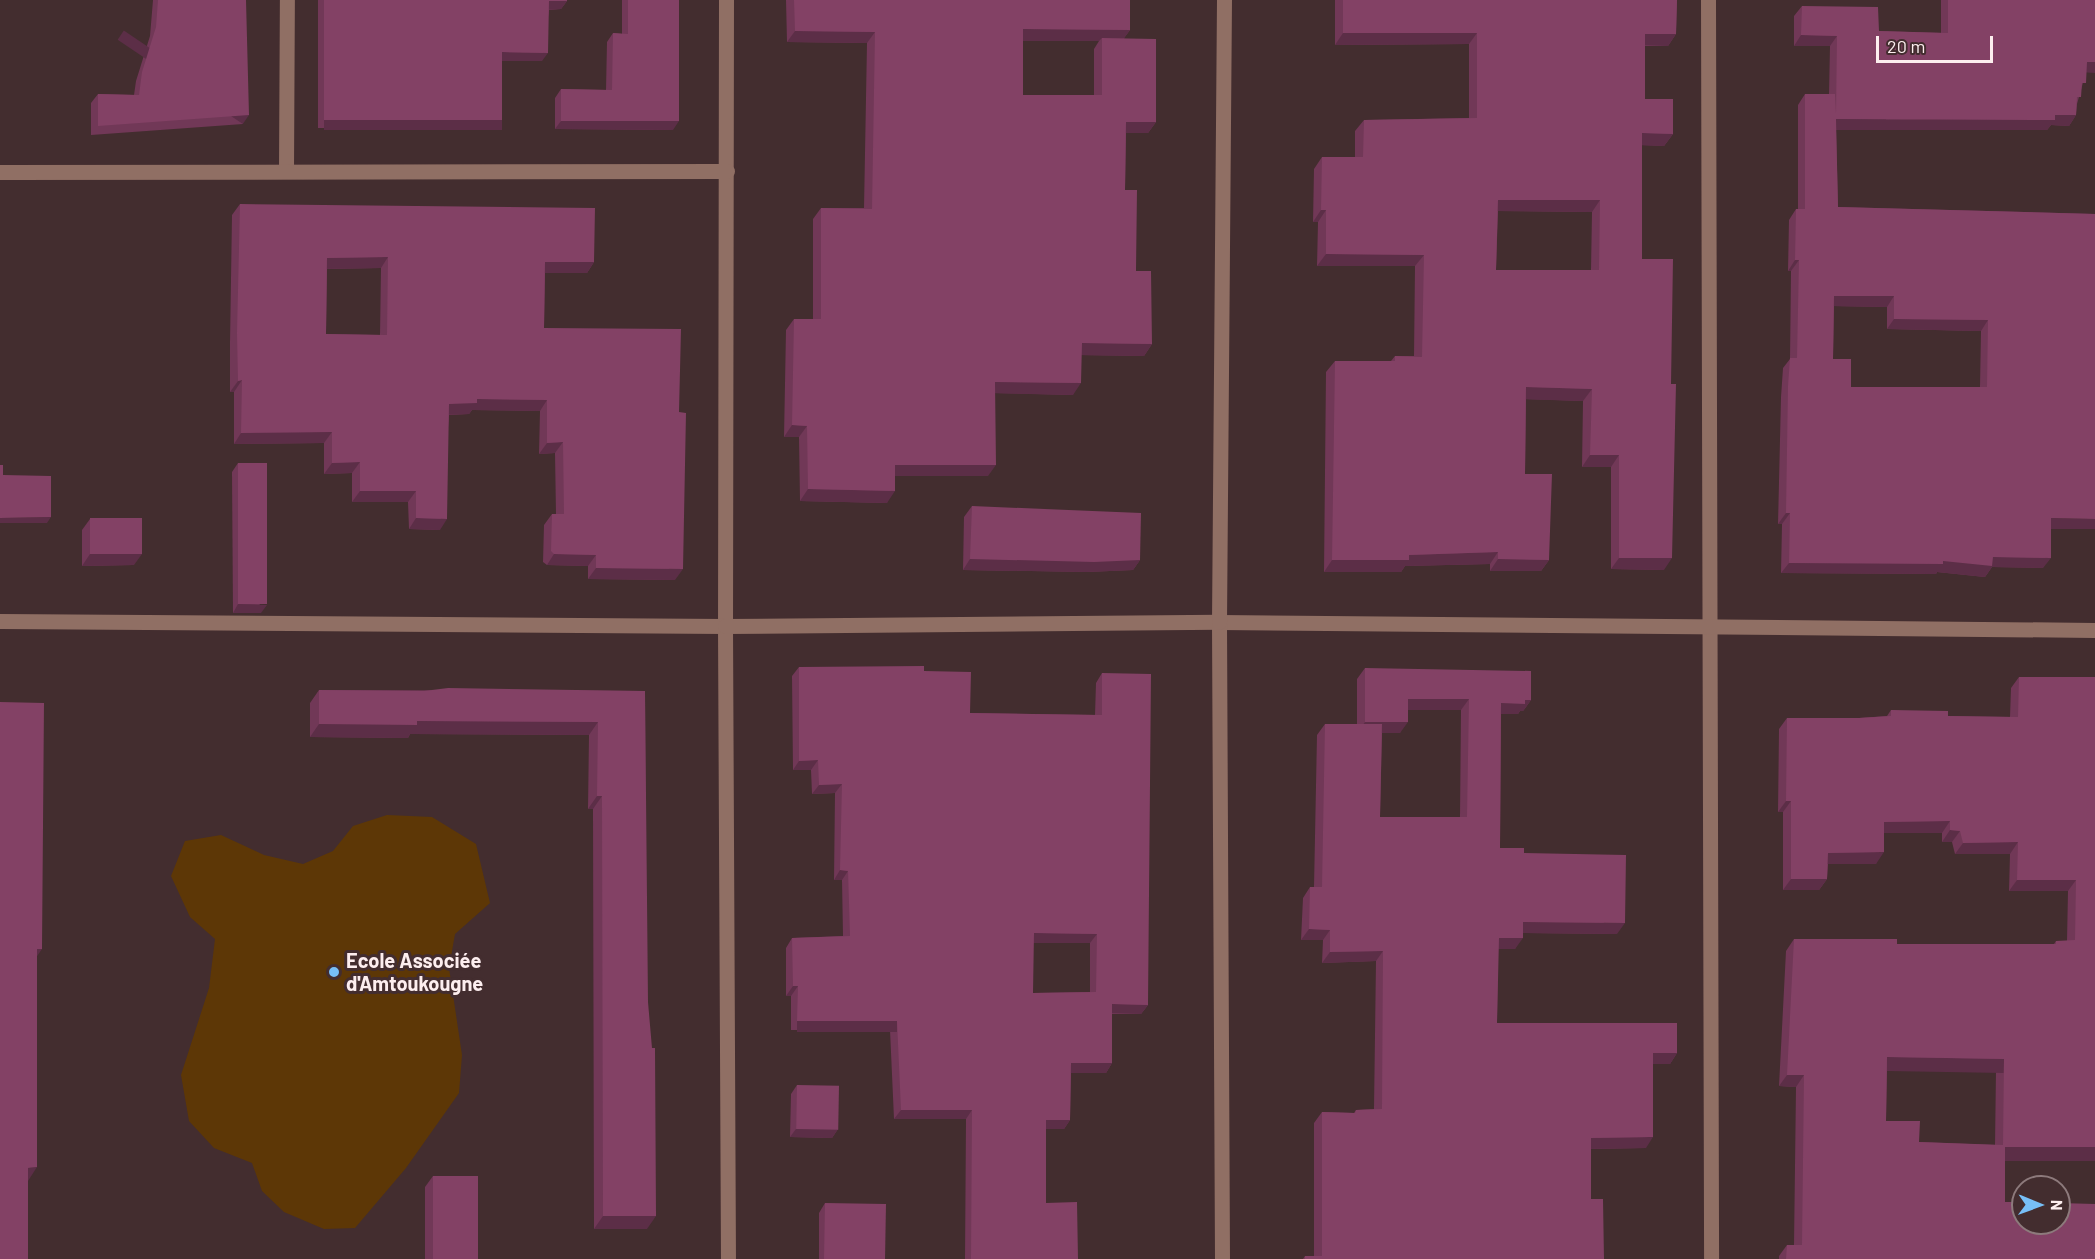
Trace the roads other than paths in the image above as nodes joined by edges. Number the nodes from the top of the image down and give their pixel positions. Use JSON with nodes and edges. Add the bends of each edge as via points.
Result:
{"nodes":[{"id":1,"x":287,"y":0,"type":"edge"},
{"id":2,"x":726,"y":0,"type":"edge"},
{"id":3,"x":1224,"y":0,"type":"edge"},
{"id":4,"x":1708,"y":0,"type":"edge"},
{"id":5,"x":286,"y":170,"type":"junction"},
{"id":6,"x":727,"y":171,"type":"junction"},
{"id":7,"x":0,"y":172,"type":"edge"},
{"id":8,"x":0,"y":621,"type":"edge"},
{"id":9,"x":1219,"y":622,"type":"junction"},
{"id":10,"x":1711,"y":624,"type":"junction"},
{"id":11,"x":724,"y":626,"type":"junction"},
{"id":12,"x":2095,"y":630,"type":"edge"},
{"id":13,"x":728,"y":1259,"type":"edge"},
{"id":14,"x":1222,"y":1259,"type":"edge"},
{"id":15,"x":1711,"y":1259,"type":"edge"}],
"edges":[{"from":1,"to":5,"type":"street"},
{"from":2,"to":6,"type":"street"},
{"from":3,"to":9,"type":"street"},
{"from":4,"to":10,"type":"street"},
{"from":5,"to":6,"type":"street"},
{"from":5,"to":7,"type":"street"},
{"from":6,"to":11,"type":"street"},
{"from":8,"to":11,"type":"street"},
{"from":9,"to":10,"type":"street"},
{"from":9,"to":11,"type":"street"},
{"from":9,"to":14,"type":"street"},
{"from":10,"to":12,"type":"street"},
{"from":10,"to":15,"type":"street"},
{"from":11,"to":13,"type":"street"}]}
